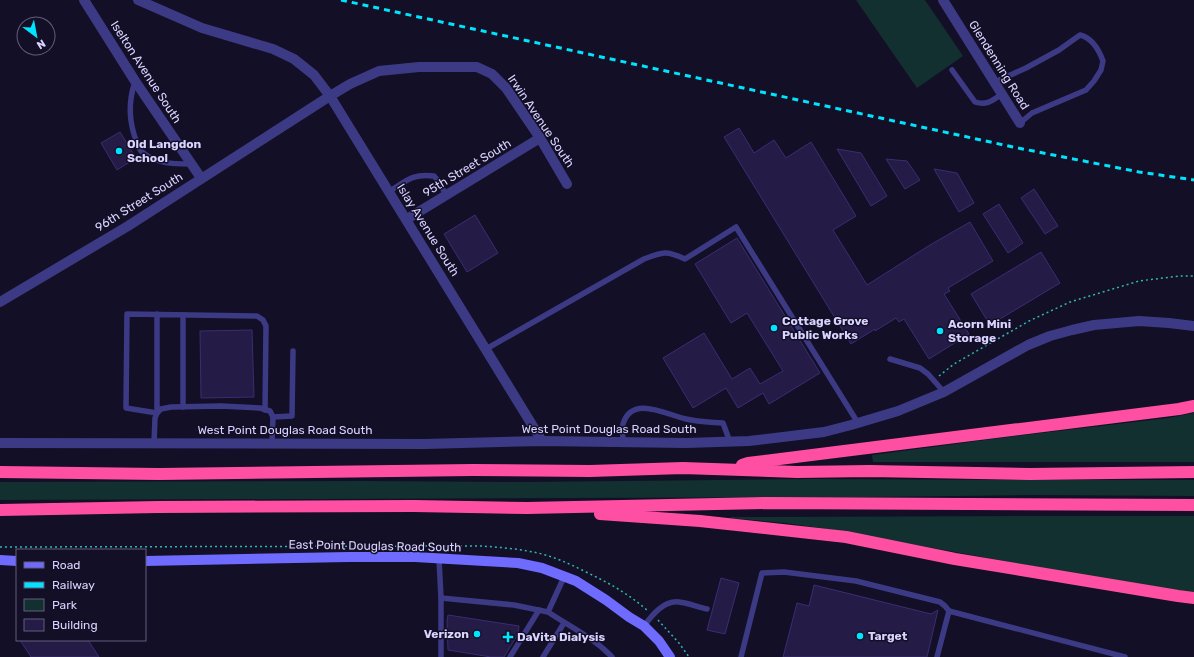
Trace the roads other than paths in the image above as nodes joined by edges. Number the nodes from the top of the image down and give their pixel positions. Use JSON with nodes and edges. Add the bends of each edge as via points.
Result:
{"nodes":[{"id":1,"x":84,"y":0,"type":"edge"},
{"id":2,"x":138,"y":0,"type":"edge"},
{"id":3,"x":946,"y":1,"type":"edge"},
{"id":4,"x":952,"y":70,"type":"dead end"},
{"id":5,"x":492,"y":74,"type":"joint"},
{"id":6,"x":135,"y":81,"type":"junction"},
{"id":7,"x":995,"y":82,"type":"junction"},
{"id":8,"x":1002,"y":94,"type":"junction"},
{"id":9,"x":330,"y":96,"type":"junction"},
{"id":10,"x":1020,"y":123,"type":"joint"},
{"id":11,"x":540,"y":138,"type":"junction"},
{"id":12,"x":191,"y":164,"type":"junction"},
{"id":13,"x":201,"y":178,"type":"junction"},
{"id":14,"x":567,"y":184,"type":"dead end"},
{"id":15,"x":390,"y":192,"type":"junction"},
{"id":16,"x":446,"y":195,"type":"junction"},
{"id":17,"x":407,"y":219,"type":"junction"},
{"id":18,"x":0,"y":302,"type":"edge"},
{"id":19,"x":157,"y":314,"type":"junction"},
{"id":20,"x":183,"y":315,"type":"junction"},
{"id":21,"x":1194,"y":326,"type":"edge"},
{"id":22,"x":486,"y":349,"type":"junction"},
{"id":23,"x":293,"y":351,"type":"dead end"},
{"id":24,"x":890,"y":359,"type":"dead end"},
{"id":25,"x":944,"y":392,"type":"junction"},
{"id":26,"x":1194,"y":406,"type":"edge"},
{"id":27,"x":183,"y":407,"type":"junction"},
{"id":28,"x":265,"y":410,"type":"junction"},
{"id":29,"x":157,"y":413,"type":"junction"},
{"id":30,"x":273,"y":417,"type":"junction"},
{"id":31,"x":858,"y":423,"type":"junction"},
{"id":32,"x":542,"y":441,"type":"junction"},
{"id":33,"x":623,"y":442,"type":"junction"},
{"id":34,"x":730,"y":442,"type":"junction"},
{"id":35,"x":154,"y":443,"type":"junction"},
{"id":36,"x":272,"y":443,"type":"junction"},
{"id":37,"x":0,"y":444,"type":"edge"},
{"id":38,"x":730,"y":469,"type":"junction"},
{"id":39,"x":0,"y":472,"type":"edge"},
{"id":40,"x":1194,"y":472,"type":"edge"},
{"id":41,"x":1194,"y":505,"type":"edge"},
{"id":42,"x":527,"y":508,"type":"junction"},
{"id":43,"x":0,"y":510,"type":"edge"},
{"id":44,"x":439,"y":559,"type":"junction"},
{"id":45,"x":0,"y":560,"type":"edge"},
{"id":46,"x":16,"y":560,"type":"edge"},
{"id":47,"x":146,"y":561,"type":"edge"},
{"id":48,"x":564,"y":576,"type":"junction"},
{"id":49,"x":1178,"y":596,"type":"junction"},
{"id":50,"x":441,"y":598,"type":"junction"},
{"id":51,"x":1194,"y":598,"type":"edge"},
{"id":52,"x":1194,"y":603,"type":"edge"},
{"id":53,"x":707,"y":609,"type":"dead end"},
{"id":54,"x":539,"y":610,"type":"junction"},
{"id":55,"x":949,"y":611,"type":"junction"},
{"id":56,"x":548,"y":612,"type":"junction"},
{"id":57,"x":564,"y":623,"type":"junction"},
{"id":58,"x":644,"y":626,"type":"junction"},
{"id":59,"x":441,"y":657,"type":"edge"},
{"id":60,"x":510,"y":657,"type":"edge"},
{"id":61,"x":543,"y":657,"type":"edge"},
{"id":62,"x":612,"y":657,"type":"edge"},
{"id":63,"x":670,"y":657,"type":"edge"},
{"id":64,"x":740,"y":657,"type":"edge"},
{"id":65,"x":937,"y":657,"type":"edge"},
{"id":66,"x":1125,"y":657,"type":"edge"}],
"edges":[{"from":1,"to":6,"type":"street","name":"Iselton Avenue South"},
{"from":2,"to":9,"type":"street","name":"Islay Avenue South","via":[[202,28],[273,49],[294,59],[314,75]]},
{"from":3,"to":7,"type":"street","name":"Glendenning Road"},
{"from":4,"to":8,"type":"lane","via":[[975,102],[989,102]]},
{"from":5,"to":9,"type":"street","name":"96th Street South","via":[[477,67],[419,67],[379,71]]},
{"from":5,"to":11,"type":"street","name":"Irwin Avenue South","via":[[506,88]]},
{"from":6,"to":12,"type":"street","name":"Iselton Avenue South"},
{"from":6,"to":12,"type":"lane","via":[[130,116],[140,151],[165,164]]},
{"from":7,"to":8,"type":"street","name":"Glendenning Road"},
{"from":7,"to":10,"type":"lane","via":[[1059,50],[1080,35],[1090,40],[1100,53],[1103,61],[1101,70],[1086,90],[1032,113]]},
{"from":8,"to":10,"type":"street","name":"Glendenning Road"},
{"from":9,"to":13,"type":"street","name":"96th Street South"},
{"from":9,"to":15,"type":"street","name":"Islay Avenue South"},
{"from":11,"to":14,"type":"street","name":"Irwin Avenue South"},
{"from":11,"to":16,"type":"street","name":"95th Street South"},
{"from":12,"to":13,"type":"street","name":"Iselton Avenue South"},
{"from":13,"to":18,"type":"street","name":"96th Street South","via":[[128,226]]},
{"from":15,"to":16,"type":"lane","via":[[410,178],[426,175],[434,176]]},
{"from":15,"to":17,"type":"street","name":"Islay Avenue South"},
{"from":16,"to":17,"type":"street","name":"95th Street South"},
{"from":17,"to":22,"type":"street","name":"Islay Avenue South"},
{"from":19,"to":20,"type":"lane"},
{"from":19,"to":29,"type":"lane"},
{"from":19,"to":29,"type":"lane","via":[[127,314],[126,408]]},
{"from":20,"to":27,"type":"lane"},
{"from":20,"to":28,"type":"lane","via":[[258,316],[263,320],[266,326]]},
{"from":21,"to":25,"type":"street","name":"West Point Douglas Road South","via":[[1139,321],[1094,325],[1072,330],[1028,345]]},
{"from":22,"to":31,"type":"lane","via":[[644,259],[662,252],[685,259],[736,227]]},
{"from":22,"to":32,"type":"street","name":"Islay Avenue South"},
{"from":23,"to":30,"type":"lane","via":[[292,416]]},
{"from":24,"to":25,"type":"lane","via":[[920,368],[935,380]]},
{"from":25,"to":31,"type":"street","name":"West Point Douglas Road South","via":[[898,411]]},
{"from":26,"to":38,"type":"highway","via":[[748,463]]},
{"from":27,"to":28,"type":"lane","via":[[221,406]]},
{"from":27,"to":29,"type":"lane","via":[[161,409]]},
{"from":28,"to":30,"type":"lane","via":[[270,411]]},
{"from":29,"to":35,"type":"lane"},
{"from":30,"to":36,"type":"lane"},
{"from":31,"to":34,"type":"street","name":"West Point Douglas Road South","via":[[824,432]]},
{"from":32,"to":33,"type":"street","name":"West Point Douglas Road South"},
{"from":32,"to":36,"type":"street","name":"West Point Douglas Road South","via":[[424,444]]},
{"from":33,"to":34,"type":"street","name":"West Point Douglas Road South"},
{"from":33,"to":34,"type":"lane","via":[[625,419],[631,412],[643,407],[701,422],[723,423]]},
{"from":35,"to":36,"type":"street","name":"West Point Douglas Road South"},
{"from":35,"to":37,"type":"street","name":"West Point Douglas Road South"},
{"from":38,"to":39,"type":"highway","via":[[167,474]]},
{"from":38,"to":40,"type":"highway","via":[[1030,474]]},
{"from":41,"to":42,"type":"highway","via":[[768,503]]},
{"from":42,"to":43,"type":"highway","via":[[414,506]]},
{"from":42,"to":49,"type":"highway","via":[[700,521],[846,537],[955,559]]},
{"from":44,"to":47,"type":"street","name":"East Point Douglas Road South","via":[[349,557]]},
{"from":44,"to":48,"type":"street","name":"East Point Douglas Road South","via":[[518,564],[542,568]]},
{"from":44,"to":50,"type":"lane"},
{"from":45,"to":46,"type":"street"},
{"from":48,"to":56,"type":"lane"},
{"from":48,"to":58,"type":"street","name":"East Point Douglas Road South"},
{"from":49,"to":51,"type":"highway"},
{"from":49,"to":52,"type":"highway"},
{"from":50,"to":54,"type":"lane"},
{"from":50,"to":59,"type":"lane"},
{"from":53,"to":58,"type":"lane","via":[[671,602],[652,615]]},
{"from":54,"to":56,"type":"lane"},
{"from":54,"to":60,"type":"lane"},
{"from":55,"to":64,"type":"lane","via":[[940,602],[856,581],[784,572],[762,573]]},
{"from":55,"to":65,"type":"lane"},
{"from":55,"to":66,"type":"lane"},
{"from":56,"to":57,"type":"lane"},
{"from":57,"to":61,"type":"lane"},
{"from":57,"to":62,"type":"lane","via":[[594,641]]},
{"from":58,"to":63,"type":"street","name":"East Point Douglas Road South"}]}
